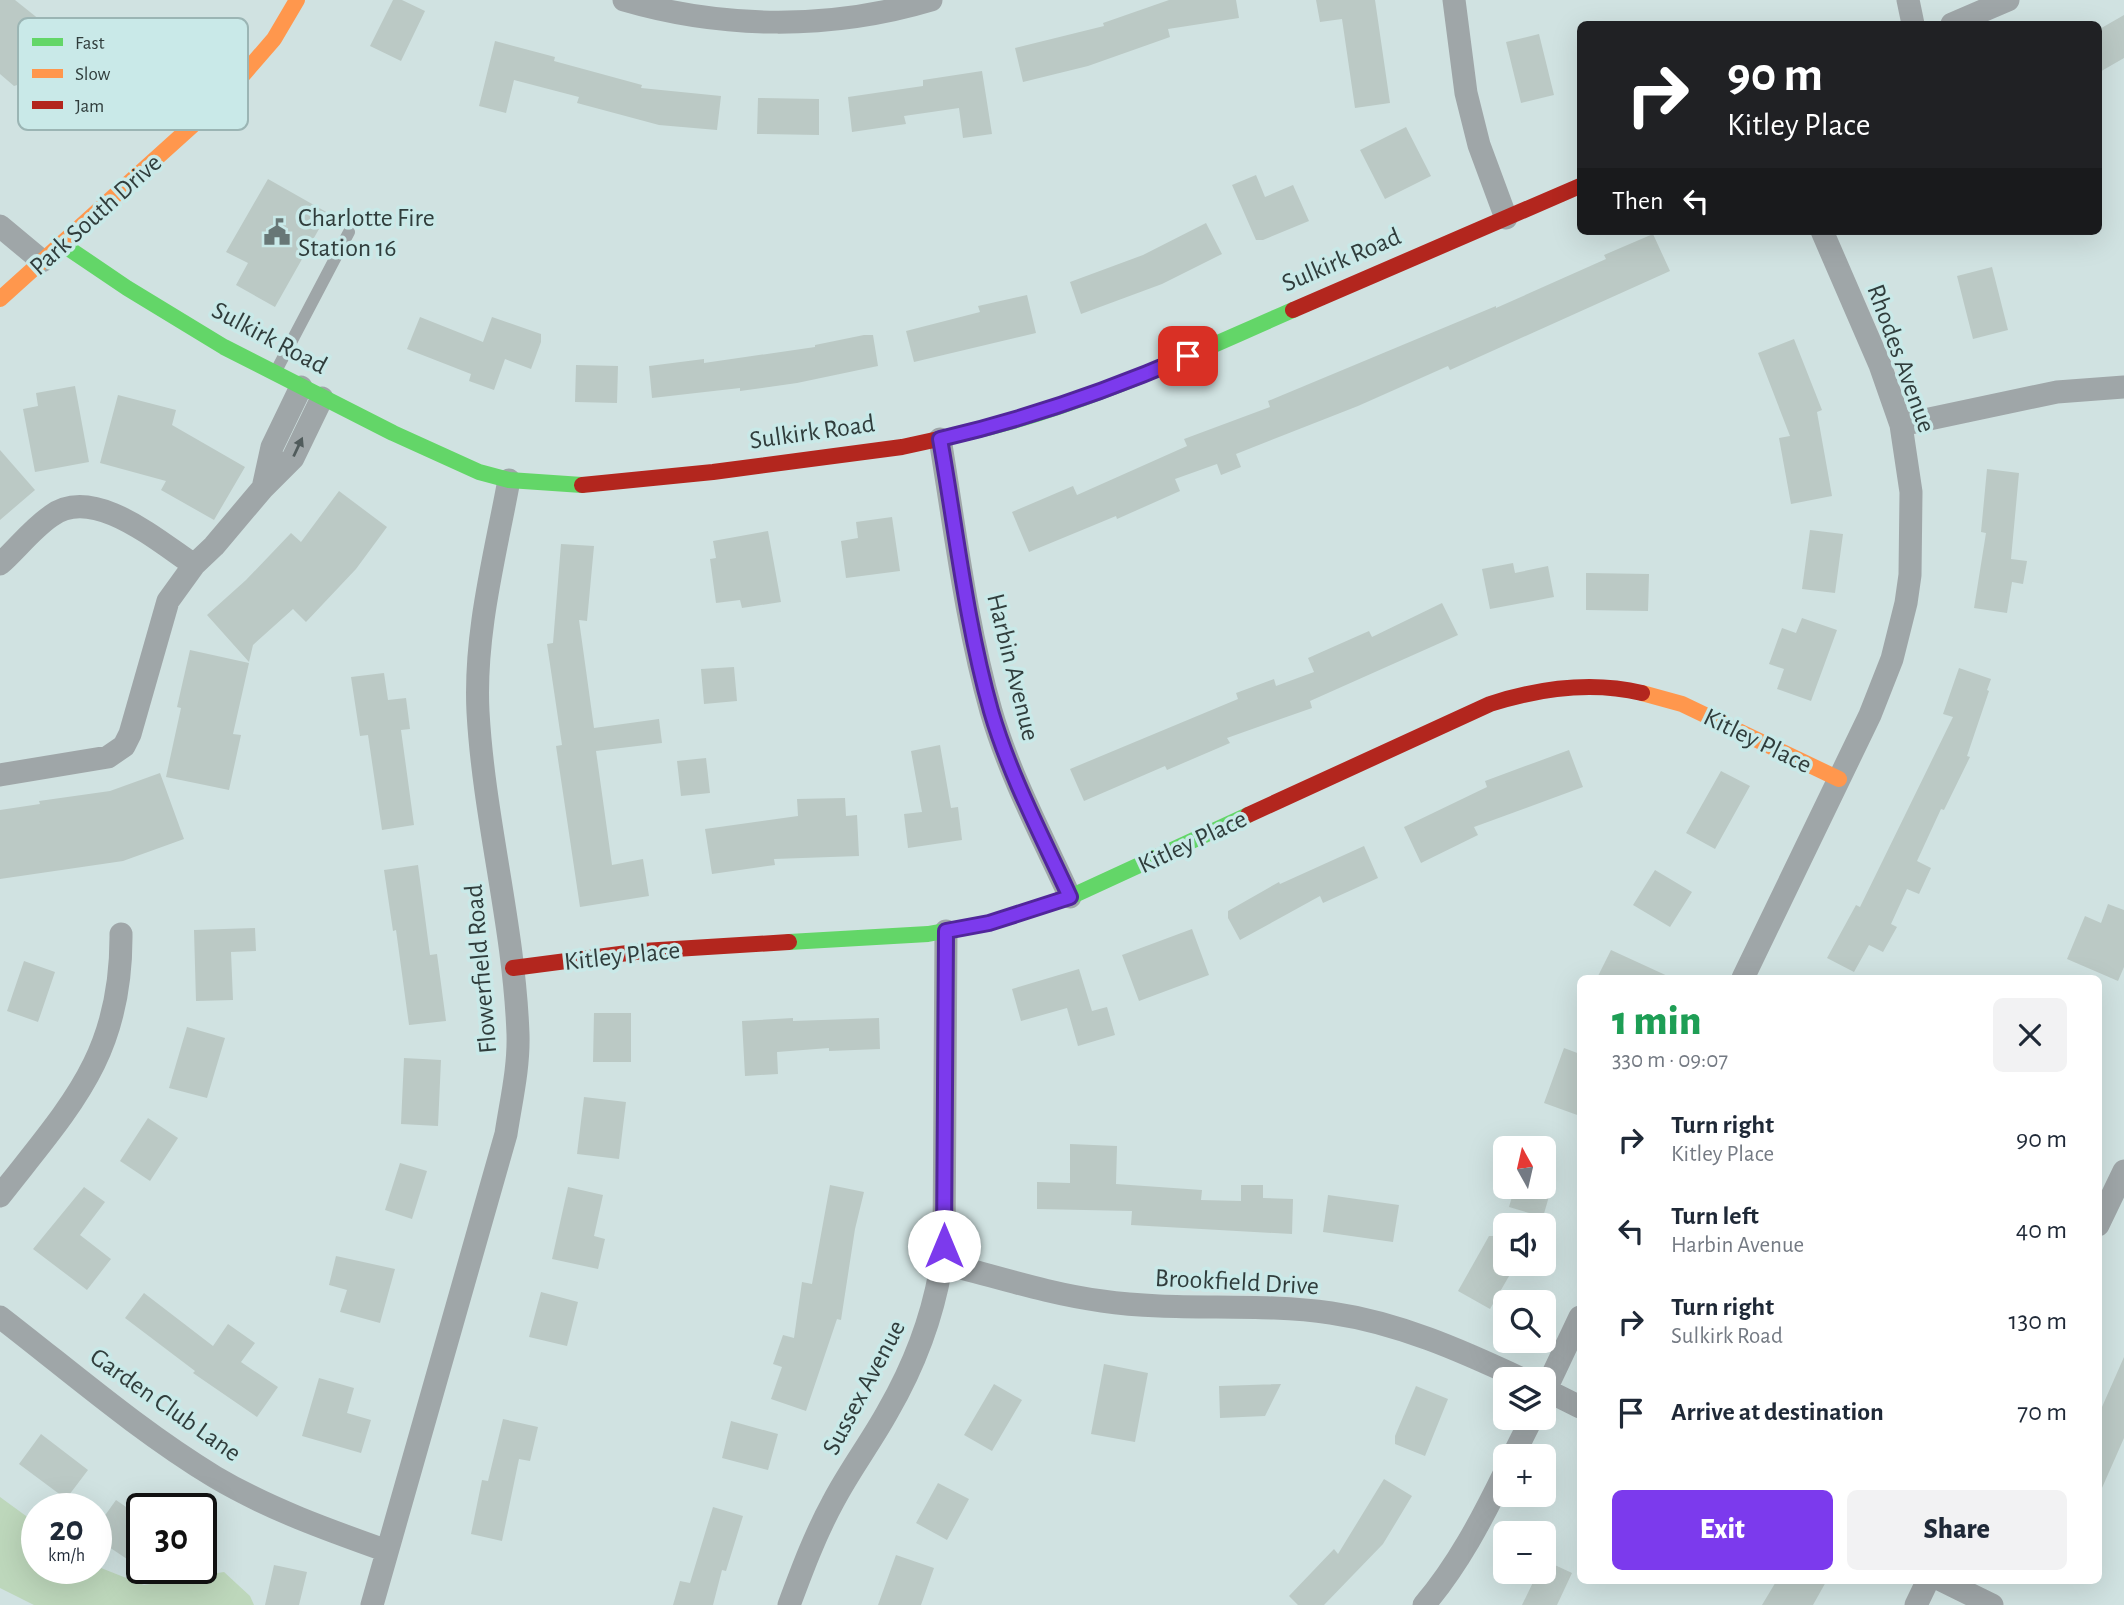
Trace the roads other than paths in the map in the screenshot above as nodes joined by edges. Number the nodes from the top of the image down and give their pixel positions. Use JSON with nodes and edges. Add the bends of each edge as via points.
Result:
{"nodes":[{"id":1,"x":298,"y":0,"type":"edge"},
{"id":2,"x":624,"y":0,"type":"edge"},
{"id":3,"x":931,"y":0,"type":"edge"},
{"id":4,"x":1454,"y":0,"type":"edge"},
{"id":5,"x":1909,"y":0,"type":"edge"},
{"id":6,"x":2008,"y":0,"type":"edge"},
{"id":7,"x":1912,"y":21,"type":"edge"},
{"id":8,"x":1959,"y":21,"type":"edge"},
{"id":9,"x":248,"y":71,"type":"edge"},
{"id":10,"x":188,"y":130,"type":"edge"},
{"id":11,"x":1577,"y":187,"type":"edge"},
{"id":12,"x":1506,"y":218,"type":"junction"},
{"id":13,"x":0,"y":226,"type":"edge"},
{"id":14,"x":349,"y":232,"type":"dead end"},
{"id":15,"x":1824,"y":235,"type":"edge"},
{"id":16,"x":62,"y":244,"type":"junction"},
{"id":17,"x":42,"y":261,"type":"junction"},
{"id":18,"x":0,"y":299,"type":"edge"},
{"id":19,"x":274,"y":374,"type":"junction"},
{"id":20,"x":301,"y":387,"type":"junction"},
{"id":21,"x":2124,"y":387,"type":"edge"},
{"id":22,"x":322,"y":398,"type":"junction"},
{"id":23,"x":1901,"y":425,"type":"junction"},
{"id":24,"x":940,"y":439,"type":"junction"},
{"id":25,"x":509,"y":480,"type":"junction"},
{"id":26,"x":263,"y":488,"type":"junction"},
{"id":27,"x":0,"y":564,"type":"edge"},
{"id":28,"x":194,"y":565,"type":"junction"},
{"id":29,"x":0,"y":775,"type":"edge"},
{"id":30,"x":1839,"y":779,"type":"junction"},
{"id":31,"x":1070,"y":897,"type":"junction"},
{"id":32,"x":946,"y":931,"type":"junction"},
{"id":33,"x":121,"y":934,"type":"dead end"},
{"id":34,"x":513,"y":968,"type":"junction"},
{"id":35,"x":1744,"y":975,"type":"edge"},
{"id":36,"x":2124,"y":1171,"type":"edge"},
{"id":37,"x":0,"y":1196,"type":"edge"},
{"id":38,"x":2102,"y":1217,"type":"edge"},
{"id":39,"x":942,"y":1263,"type":"junction"},
{"id":40,"x":0,"y":1317,"type":"edge"},
{"id":41,"x":1577,"y":1323,"type":"edge"},
{"id":42,"x":1497,"y":1367,"type":"edge"},
{"id":43,"x":1556,"y":1367,"type":"edge"},
{"id":44,"x":1556,"y":1396,"type":"edge"},
{"id":45,"x":1577,"y":1406,"type":"edge"},
{"id":46,"x":1493,"y":1497,"type":"edge"},
{"id":47,"x":387,"y":1551,"type":"junction"},
{"id":48,"x":1926,"y":1584,"type":"edge"},
{"id":49,"x":1949,"y":1584,"type":"edge"},
{"id":50,"x":372,"y":1605,"type":"edge"},
{"id":51,"x":789,"y":1605,"type":"edge"},
{"id":52,"x":1423,"y":1605,"type":"edge"},
{"id":53,"x":1916,"y":1605,"type":"edge"},
{"id":54,"x":1992,"y":1605,"type":"edge"}],
"edges":[{"from":1,"to":9,"type":"street","name":"Park South Drive"},
{"from":2,"to":3,"type":"street","via":[[701,17],[763,22],[843,19]]},
{"from":4,"to":12,"type":"street","via":[[1466,93]]},
{"from":5,"to":7,"type":"street"},
{"from":6,"to":8,"type":"street"},
{"from":10,"to":16,"type":"street","name":"Park South Drive"},
{"from":11,"to":12,"type":"street","name":"Sulkirk Road"},
{"from":12,"to":24,"type":"street","name":"Sulkirk Road","via":[[1092,396]]},
{"from":13,"to":17,"type":"street"},
{"from":14,"to":19,"type":"lane"},
{"from":15,"to":23,"type":"street","name":"Rhodes Avenue"},
{"from":16,"to":17,"type":"street","name":"Park South Drive"},
{"from":16,"to":19,"type":"street","name":"Sulkirk Road","via":[[127,288]]},
{"from":17,"to":18,"type":"street","name":"Park South Drive"},
{"from":19,"to":20,"type":"street","name":"Sulkirk Road"},
{"from":20,"to":22,"type":"street","name":"Sulkirk Road"},
{"from":20,"to":26,"type":"street","via":[[272,447]]},
{"from":21,"to":23,"type":"street","via":[[2057,392]]},
{"from":22,"to":25,"type":"street","name":"Sulkirk Road","via":[[467,466]]},
{"from":26,"to":22,"type":"street","one_way":true,"via":[[293,458]]},
{"from":23,"to":30,"type":"street","name":"Rhodes Avenue","via":[[1912,492],[1906,603],[1892,659]]},
{"from":24,"to":25,"type":"street","name":"Sulkirk Road","via":[[639,481],[584,485]]},
{"from":24,"to":31,"type":"street","name":"Harbin Avenue","via":[[991,710],[1020,789]]},
{"from":25,"to":34,"type":"street","name":"Flowerfield Road","via":[[482,625],[478,711]]},
{"from":26,"to":28,"type":"street"},
{"from":27,"to":28,"type":"street","via":[[51,515],[70,506],[94,507],[119,516]]},
{"from":28,"to":29,"type":"street","via":[[168,601],[124,746],[108,757]]},
{"from":30,"to":31,"type":"street","name":"Kitley Place","via":[[1664,697],[1589,685],[1549,688],[1490,704]]},
{"from":30,"to":35,"type":"street","name":"Rhodes Avenue"},
{"from":31,"to":32,"type":"street","name":"Kitley Place","via":[[989,923]]},
{"from":32,"to":34,"type":"street","name":"Kitley Place","via":[[643,951]]},
{"from":32,"to":39,"type":"street","name":"Sussex Avenue"},
{"from":33,"to":37,"type":"street","via":[[116,1007],[93,1069],[71,1105]]},
{"from":34,"to":47,"type":"street","name":"Flowerfield Road","via":[[518,1035],[506,1135]]},
{"from":36,"to":38,"type":"street"},
{"from":39,"to":42,"type":"street","name":"Brookfield Drive","via":[[1104,1301],[1332,1313],[1393,1326]]},
{"from":39,"to":51,"type":"street","name":"Sussex Avenue","via":[[933,1308],[915,1359],[833,1501]]},
{"from":40,"to":47,"type":"street","name":"Garden Club Lane","via":[[164,1444],[216,1477],[277,1509]]},
{"from":41,"to":43,"type":"street"},
{"from":44,"to":45,"type":"street"},
{"from":46,"to":52,"type":"street","via":[[1455,1563]]},
{"from":47,"to":50,"type":"street","name":"Flowerfield Road"},
{"from":48,"to":53,"type":"street"},
{"from":49,"to":54,"type":"street"}]}
